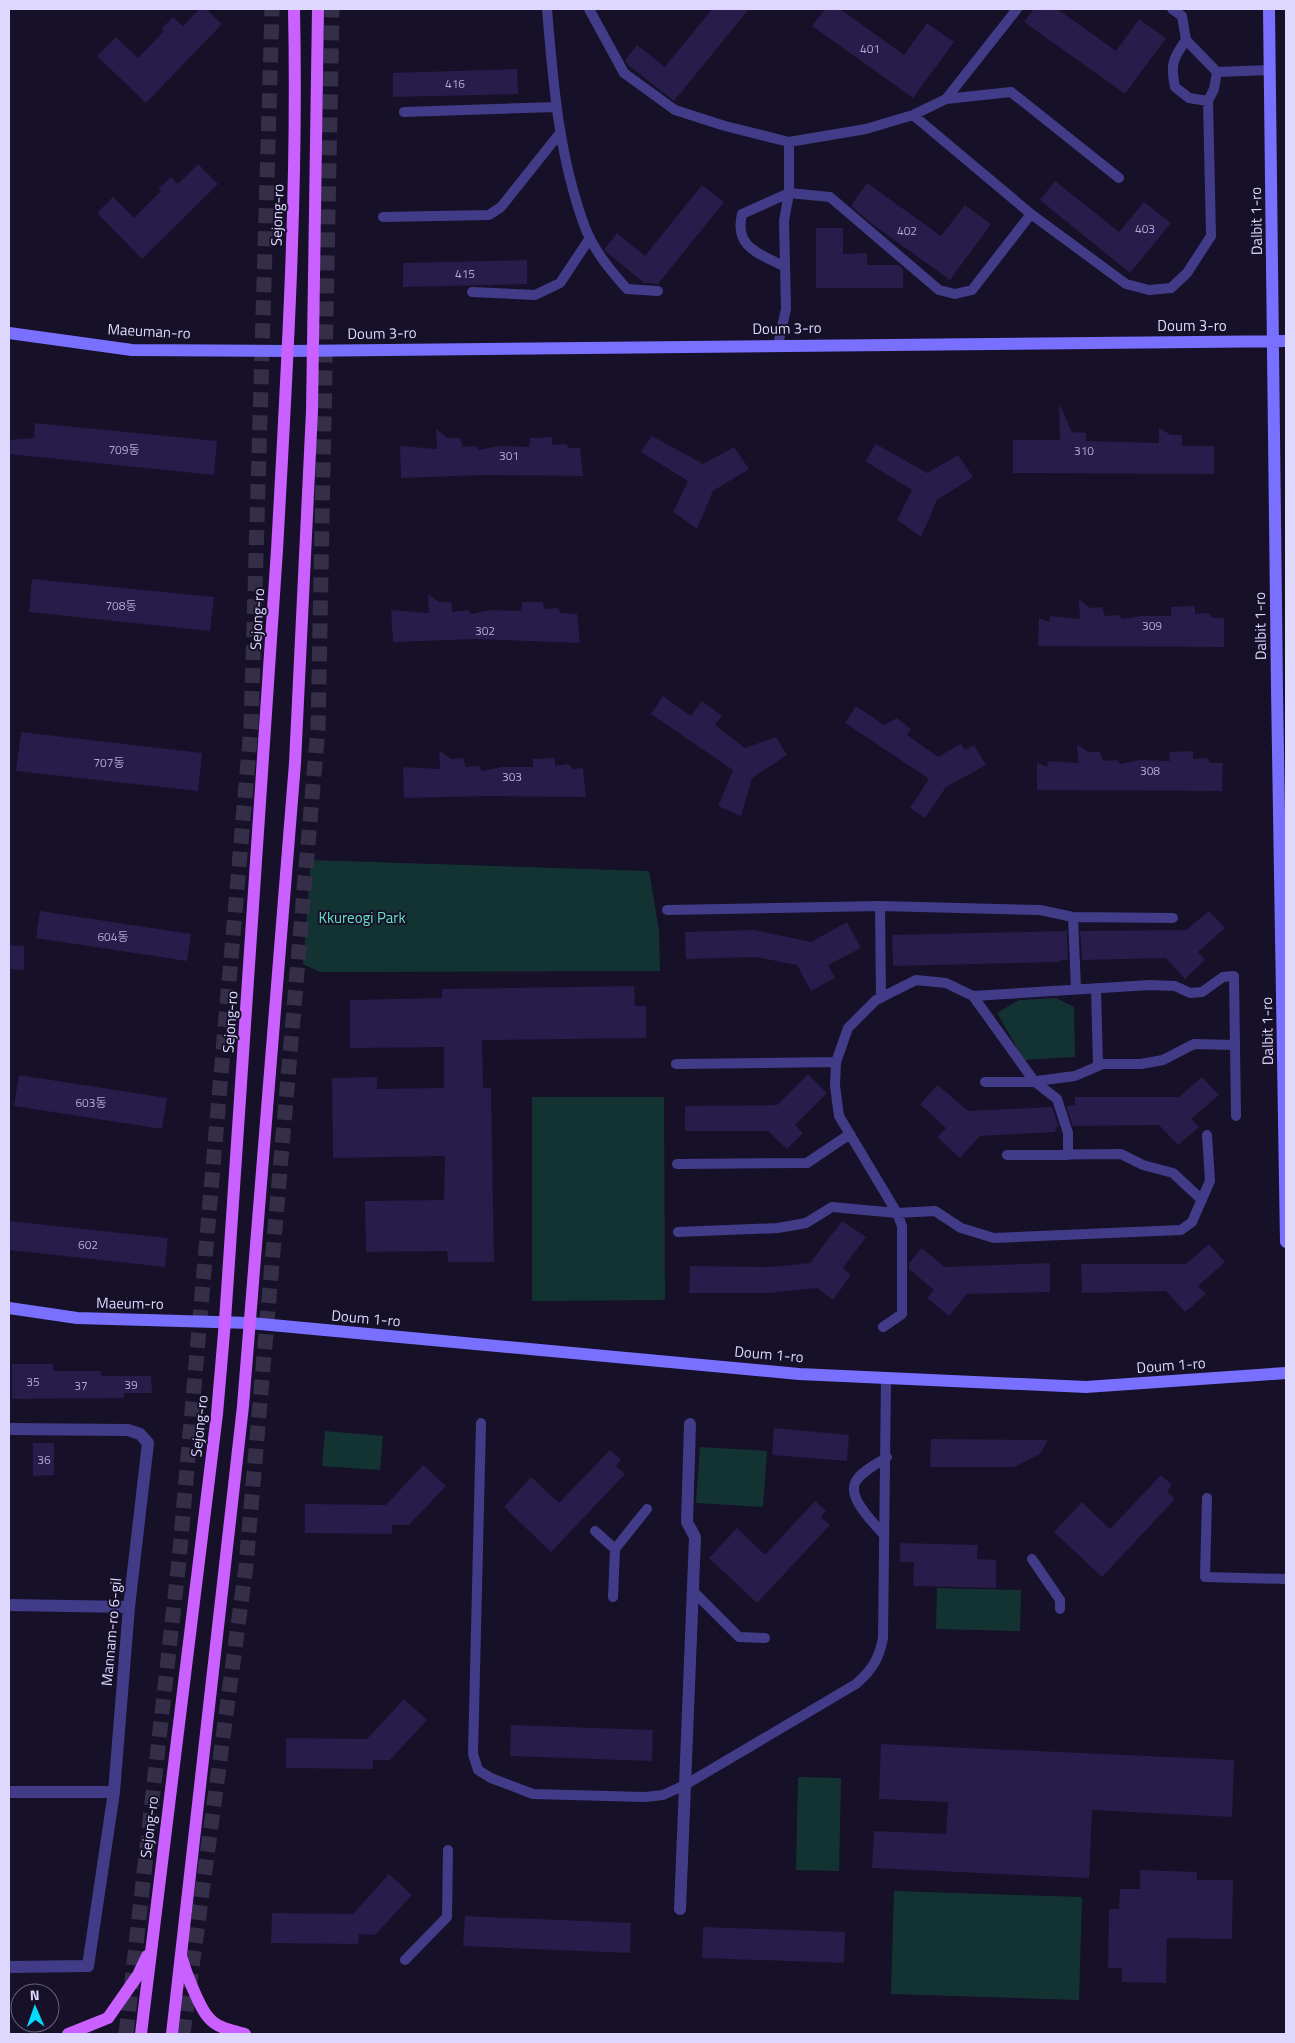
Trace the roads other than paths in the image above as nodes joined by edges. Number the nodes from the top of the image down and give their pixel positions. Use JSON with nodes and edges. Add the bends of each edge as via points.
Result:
{"nodes":[{"id":1,"x":294,"y":9,"type":"edge"},
{"id":2,"x":318,"y":9,"type":"edge"},
{"id":3,"x":547,"y":9,"type":"edge"},
{"id":4,"x":589,"y":9,"type":"edge"},
{"id":5,"x":1017,"y":9,"type":"edge"},
{"id":6,"x":1172,"y":9,"type":"edge"},
{"id":7,"x":1269,"y":9,"type":"edge"},
{"id":8,"x":1186,"y":40,"type":"junction"},
{"id":9,"x":1270,"y":70,"type":"junction"},
{"id":10,"x":1217,"y":72,"type":"junction"},
{"id":11,"x":946,"y":100,"type":"junction"},
{"id":12,"x":1208,"y":101,"type":"junction"},
{"id":13,"x":556,"y":107,"type":"junction"},
{"id":14,"x":404,"y":112,"type":"dead end"},
{"id":15,"x":913,"y":115,"type":"junction"},
{"id":16,"x":560,"y":133,"type":"junction"},
{"id":17,"x":789,"y":142,"type":"junction"},
{"id":18,"x":1120,"y":178,"type":"dead end"},
{"id":19,"x":790,"y":193,"type":"junction"},
{"id":20,"x":1032,"y":214,"type":"junction"},
{"id":21,"x":383,"y":217,"type":"dead end"},
{"id":22,"x":590,"y":238,"type":"junction"},
{"id":23,"x":785,"y":267,"type":"junction"},
{"id":24,"x":658,"y":291,"type":"dead end"},
{"id":25,"x":472,"y":292,"type":"dead end"},
{"id":26,"x":9,"y":333,"type":"edge"},
{"id":27,"x":1280,"y":341,"type":"edge"},
{"id":28,"x":778,"y":345,"type":"junction"},
{"id":29,"x":288,"y":351,"type":"junction"},
{"id":30,"x":313,"y":351,"type":"junction"},
{"id":31,"x":880,"y":906,"type":"junction"},
{"id":32,"x":667,"y":910,"type":"dead end"},
{"id":33,"x":1073,"y":917,"type":"junction"},
{"id":34,"x":1173,"y":918,"type":"dead end"},
{"id":35,"x":1096,"y":988,"type":"junction"},
{"id":36,"x":1076,"y":990,"type":"junction"},
{"id":37,"x":972,"y":996,"type":"junction"},
{"id":38,"x":881,"y":998,"type":"junction"},
{"id":39,"x":1234,"y":1045,"type":"junction"},
{"id":40,"x":836,"y":1062,"type":"junction"},
{"id":41,"x":676,"y":1064,"type":"dead end"},
{"id":42,"x":1098,"y":1066,"type":"junction"},
{"id":43,"x":1034,"y":1081,"type":"junction"},
{"id":44,"x":985,"y":1082,"type":"dead end"},
{"id":45,"x":1236,"y":1116,"type":"dead end"},
{"id":46,"x":850,"y":1134,"type":"junction"},
{"id":47,"x":1207,"y":1135,"type":"dead end"},
{"id":48,"x":1007,"y":1155,"type":"dead end"},
{"id":49,"x":1068,"y":1155,"type":"junction"},
{"id":50,"x":677,"y":1164,"type":"dead end"},
{"id":51,"x":1202,"y":1200,"type":"junction"},
{"id":52,"x":897,"y":1213,"type":"junction"},
{"id":53,"x":678,"y":1232,"type":"dead end"},
{"id":54,"x":1286,"y":1242,"type":"edge"},
{"id":55,"x":9,"y":1308,"type":"edge"},
{"id":56,"x":225,"y":1322,"type":"junction"},
{"id":57,"x":250,"y":1323,"type":"junction"},
{"id":58,"x":883,"y":1327,"type":"dead end"},
{"id":59,"x":1286,"y":1373,"type":"edge"},
{"id":60,"x":886,"y":1376,"type":"junction"},
{"id":61,"x":481,"y":1423,"type":"dead end"},
{"id":62,"x":690,"y":1424,"type":"dead end"},
{"id":63,"x":9,"y":1429,"type":"edge"},
{"id":64,"x":886,"y":1457,"type":"junction"},
{"id":65,"x":1207,"y":1498,"type":"dead end"},
{"id":66,"x":646,"y":1509,"type":"dead end"},
{"id":67,"x":595,"y":1531,"type":"dead end"},
{"id":68,"x":883,"y":1534,"type":"junction"},
{"id":69,"x":615,"y":1549,"type":"junction"},
{"id":70,"x":1032,"y":1559,"type":"dead end"},
{"id":71,"x":1286,"y":1580,"type":"edge"},
{"id":72,"x":693,"y":1591,"type":"junction"},
{"id":73,"x":613,"y":1598,"type":"dead end"},
{"id":74,"x":9,"y":1605,"type":"edge"},
{"id":75,"x":129,"y":1607,"type":"junction"},
{"id":76,"x":1060,"y":1609,"type":"dead end"},
{"id":77,"x":765,"y":1638,"type":"dead end"},
{"id":78,"x":685,"y":1785,"type":"junction"},
{"id":79,"x":9,"y":1792,"type":"edge"},
{"id":80,"x":114,"y":1792,"type":"junction"},
{"id":81,"x":448,"y":1850,"type":"dead end"},
{"id":82,"x":680,"y":1909,"type":"dead end"},
{"id":83,"x":152,"y":1948,"type":"junction"},
{"id":84,"x":181,"y":1954,"type":"junction"},
{"id":85,"x":405,"y":1960,"type":"dead end"},
{"id":86,"x":9,"y":1967,"type":"edge"},
{"id":87,"x":68,"y":2034,"type":"edge"},
{"id":88,"x":141,"y":2034,"type":"edge"},
{"id":89,"x":172,"y":2034,"type":"edge"},
{"id":90,"x":245,"y":2034,"type":"edge"}],
"edges":[{"from":1,"to":29,"type":"main road","name":"Sejong-ro","via":[[294,188]]},
{"from":2,"to":30,"type":"main road"},
{"from":3,"to":13,"type":"lane"},
{"from":4,"to":17,"type":"lane","via":[[624,73],[675,110]]},
{"from":5,"to":11,"type":"lane"},
{"from":6,"to":8,"type":"lane","via":[[1182,16]]},
{"from":7,"to":9,"type":"street","name":"Dalbit 1-ro"},
{"from":8,"to":10,"type":"lane"},
{"from":8,"to":12,"type":"lane","via":[[1175,55],[1171,70],[1175,87],[1189,98]]},
{"from":9,"to":10,"type":"lane"},
{"from":9,"to":27,"type":"street","name":"Dalbit 1-ro"},
{"from":10,"to":12,"type":"lane"},
{"from":11,"to":15,"type":"lane"},
{"from":11,"to":18,"type":"lane","via":[[1011,92]]},
{"from":12,"to":20,"type":"lane","via":[[1211,236],[1187,272],[1171,288],[1149,290],[1126,284]]},
{"from":13,"to":14,"type":"lane"},
{"from":13,"to":16,"type":"lane"},
{"from":15,"to":17,"type":"lane","via":[[866,129]]},
{"from":15,"to":20,"type":"lane"},
{"from":16,"to":21,"type":"lane","via":[[501,206],[489,215]]},
{"from":16,"to":22,"type":"lane"},
{"from":17,"to":19,"type":"lane"},
{"from":19,"to":20,"type":"lane","via":[[830,197],[939,290],[955,294],[972,290]]},
{"from":19,"to":23,"type":"lane","via":[[784,221]]},
{"from":19,"to":23,"type":"lane","via":[[742,214],[739,226],[740,236],[750,248]]},
{"from":22,"to":24,"type":"lane","via":[[608,268],[627,289]]},
{"from":22,"to":25,"type":"lane","via":[[560,284],[535,295]]},
{"from":23,"to":28,"type":"lane","via":[[786,309]]},
{"from":26,"to":29,"type":"street","name":"Maeuman-ro","via":[[132,350]]},
{"from":27,"to":28,"type":"street","name":"Doum 3-ro"},
{"from":27,"to":54,"type":"street","name":"Dalbit 1-ro","via":[[1276,656]]},
{"from":28,"to":30,"type":"street","name":"Doum 3-ro"},
{"from":29,"to":30,"type":"street","name":"Doum 3-ro"},
{"from":29,"to":56,"type":"main road","name":"Sejong-ro","via":[[264,771]]},
{"from":30,"to":57,"type":"main road","via":[[308,537],[296,763]]},
{"from":31,"to":32,"type":"lane"},
{"from":31,"to":33,"type":"lane","via":[[1040,910]]},
{"from":31,"to":38,"type":"lane"},
{"from":33,"to":34,"type":"lane"},
{"from":33,"to":36,"type":"lane"},
{"from":35,"to":36,"type":"lane"},
{"from":35,"to":39,"type":"lane","via":[[1175,986],[1190,993],[1202,992],[1222,976],[1234,976]]},
{"from":35,"to":42,"type":"lane"},
{"from":36,"to":37,"type":"lane"},
{"from":37,"to":38,"type":"lane","via":[[946,983],[916,980]]},
{"from":37,"to":43,"type":"lane"},
{"from":38,"to":40,"type":"lane","via":[[848,1028]]},
{"from":39,"to":42,"type":"lane","via":[[1194,1044],[1163,1060]]},
{"from":39,"to":45,"type":"lane"},
{"from":40,"to":41,"type":"lane"},
{"from":40,"to":46,"type":"lane","via":[[839,1116]]},
{"from":42,"to":43,"type":"lane","via":[[1076,1076]]},
{"from":43,"to":44,"type":"lane"},
{"from":43,"to":49,"type":"lane","via":[[1057,1099],[1068,1133]]},
{"from":46,"to":50,"type":"lane","via":[[807,1163]]},
{"from":46,"to":52,"type":"lane"},
{"from":47,"to":51,"type":"lane","via":[[1210,1181]]},
{"from":48,"to":49,"type":"lane"},
{"from":49,"to":51,"type":"lane","via":[[1121,1154],[1143,1166],[1173,1174]]},
{"from":51,"to":52,"type":"lane","via":[[1192,1222],[1181,1230],[1162,1231],[994,1238],[961,1228],[935,1210]]},
{"from":52,"to":53,"type":"lane","via":[[832,1207],[806,1223],[778,1228]]},
{"from":52,"to":58,"type":"lane","via":[[902,1226],[902,1314]]},
{"from":55,"to":56,"type":"street","name":"Maeum-ro","via":[[77,1318]]},
{"from":56,"to":57,"type":"street","name":"Maeum-ro"},
{"from":56,"to":83,"type":"main road","name":"Sejong-ro","via":[[217,1414]]},
{"from":57,"to":60,"type":"street","name":"Doum 1-ro","via":[[799,1374]]},
{"from":57,"to":84,"type":"main road","via":[[222,1606]]},
{"from":59,"to":60,"type":"street","name":"Doum 1-ro","via":[[1086,1387]]},
{"from":60,"to":64,"type":"lane"},
{"from":61,"to":78,"type":"lane","via":[[473,1754],[478,1770],[533,1794],[645,1797],[663,1795]]},
{"from":62,"to":72,"type":"street","via":[[687,1522],[695,1538]]},
{"from":63,"to":75,"type":"street","name":"Mannam-ro 6-gil","via":[[128,1430],[140,1434],[148,1443]]},
{"from":64,"to":68,"type":"lane"},
{"from":64,"to":68,"type":"lane","via":[[854,1483],[862,1510]]},
{"from":65,"to":71,"type":"lane","via":[[1205,1577]]},
{"from":66,"to":69,"type":"lane"},
{"from":67,"to":69,"type":"lane"},
{"from":68,"to":78,"type":"lane","via":[[883,1638],[873,1669],[856,1684]]},
{"from":69,"to":73,"type":"lane"},
{"from":70,"to":76,"type":"lane","via":[[1060,1600]]},
{"from":72,"to":77,"type":"lane","via":[[740,1637]]},
{"from":72,"to":78,"type":"street"},
{"from":74,"to":75,"type":"street"},
{"from":75,"to":80,"type":"street","name":"Mannam-ro 6-gil"},
{"from":78,"to":82,"type":"street"},
{"from":79,"to":80,"type":"street"},
{"from":80,"to":86,"type":"street","name":"Mannam-ro 6-gil","via":[[88,1966]]},
{"from":81,"to":85,"type":"lane","via":[[447,1917]]},
{"from":83,"to":87,"type":"main road","via":[[138,1975],[108,2018]]},
{"from":83,"to":88,"type":"main road","name":"Sejong-ro"},
{"from":84,"to":89,"type":"main road"},
{"from":84,"to":90,"type":"main road","via":[[209,2018],[228,2030]]}]}
